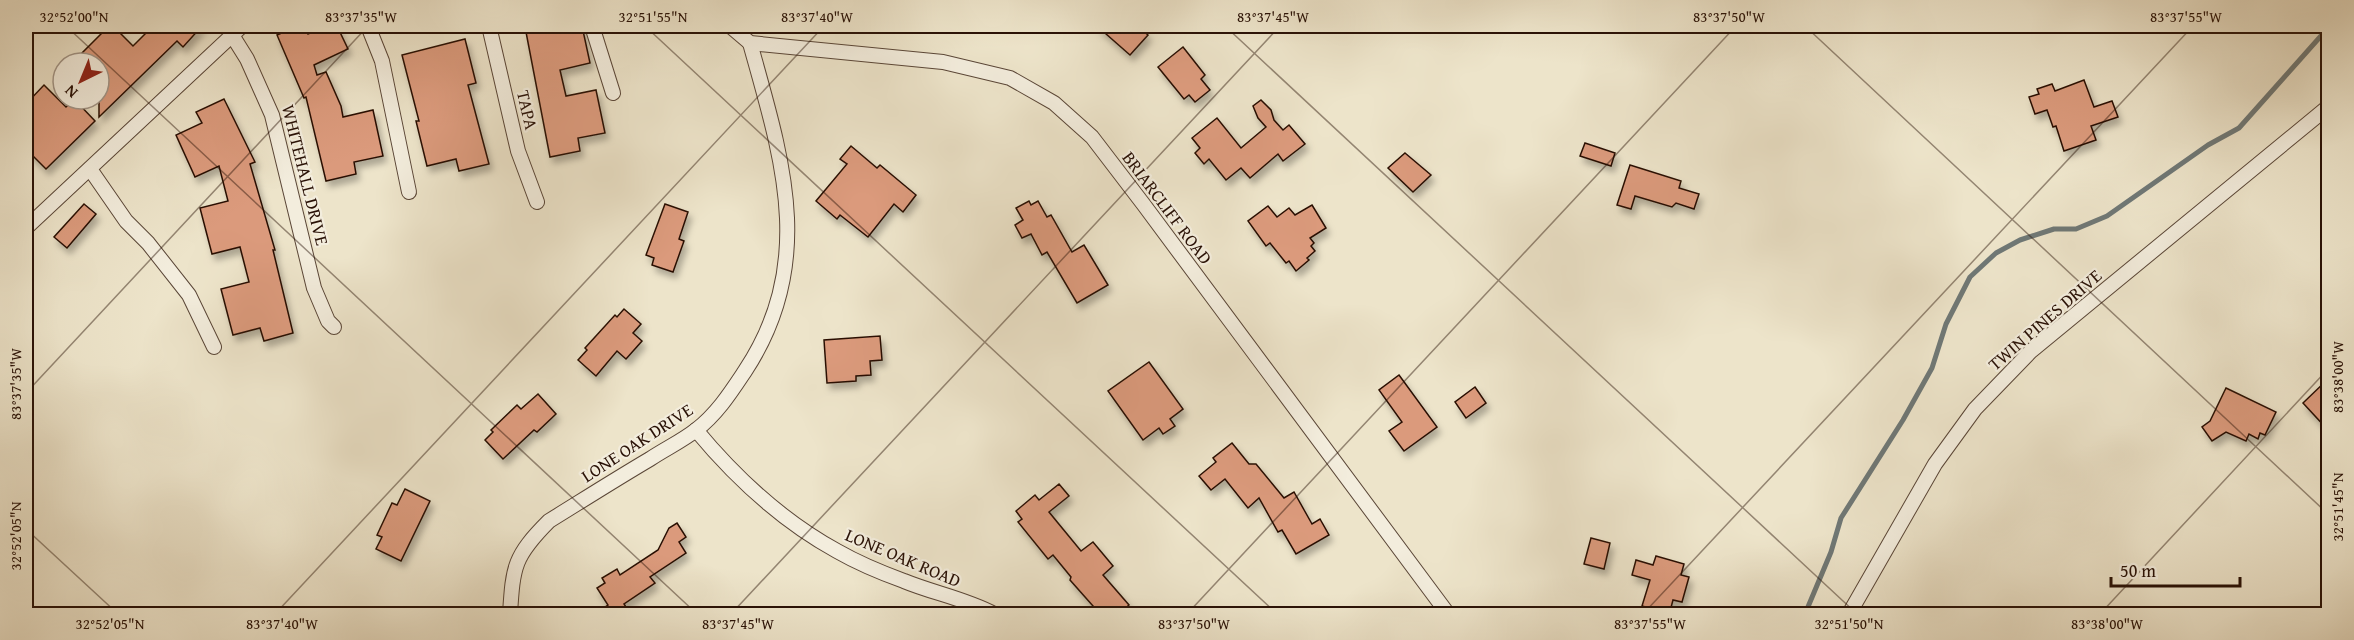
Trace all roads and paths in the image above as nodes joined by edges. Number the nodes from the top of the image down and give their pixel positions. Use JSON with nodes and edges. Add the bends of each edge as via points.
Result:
{"nodes":[{"id":1,"x":368,"y":26,"type":"edge"},
{"id":2,"x":489,"y":26,"type":"edge"},
{"id":3,"x":592,"y":26,"type":"edge"},
{"id":4,"x":730,"y":26,"type":"edge"},
{"id":5,"x":237,"y":30,"type":"edge"},
{"id":6,"x":750,"y":43,"type":"junction"},
{"id":7,"x":613,"y":93,"type":"dead end"},
{"id":8,"x":2328,"y":107,"type":"edge"},
{"id":9,"x":90,"y":169,"type":"junction"},
{"id":10,"x":409,"y":192,"type":"dead end"},
{"id":11,"x":537,"y":202,"type":"dead end"},
{"id":12,"x":26,"y":228,"type":"edge"},
{"id":13,"x":334,"y":327,"type":"dead end"},
{"id":14,"x":214,"y":347,"type":"dead end"},
{"id":15,"x":696,"y":430,"type":"junction"},
{"id":16,"x":510,"y":615,"type":"edge"},
{"id":17,"x":994,"y":615,"type":"edge"},
{"id":18,"x":1448,"y":615,"type":"edge"},
{"id":19,"x":1849,"y":615,"type":"edge"}],
"edges":[{"from":1,"to":10,"type":"street","via":[[382,61]]},
{"from":2,"to":11,"type":"street","name":"TAPA","via":[[518,151]]},
{"from":3,"to":7,"type":"street"},
{"from":4,"to":6,"type":"street"},
{"from":5,"to":9,"type":"street"},
{"from":5,"to":13,"type":"street","name":"WHITEHALL DRIVE","via":[[272,115],[314,288]]},
{"from":6,"to":15,"type":"street","name":"LONE OAK DRIVE","via":[[783,171],[788,219],[786,257],[773,318],[756,354],[729,395]]},
{"from":6,"to":18,"type":"street","name":"BRIARCLIFF ROAD","via":[[943,62],[1010,78],[1054,103],[1092,137]]},
{"from":8,"to":19,"type":"street","name":"TWIN PINES DRIVE","via":[[2031,351],[1975,409],[1935,464]]},
{"from":9,"to":12,"type":"street"},
{"from":9,"to":14,"type":"street","via":[[126,221],[189,295]]},
{"from":15,"to":16,"type":"street","name":"LONE OAK DRIVE","via":[[549,521],[520,555],[512,577]]},
{"from":15,"to":17,"type":"street","name":"LONE OAK ROAD","via":[[753,489],[837,552]]}]}
